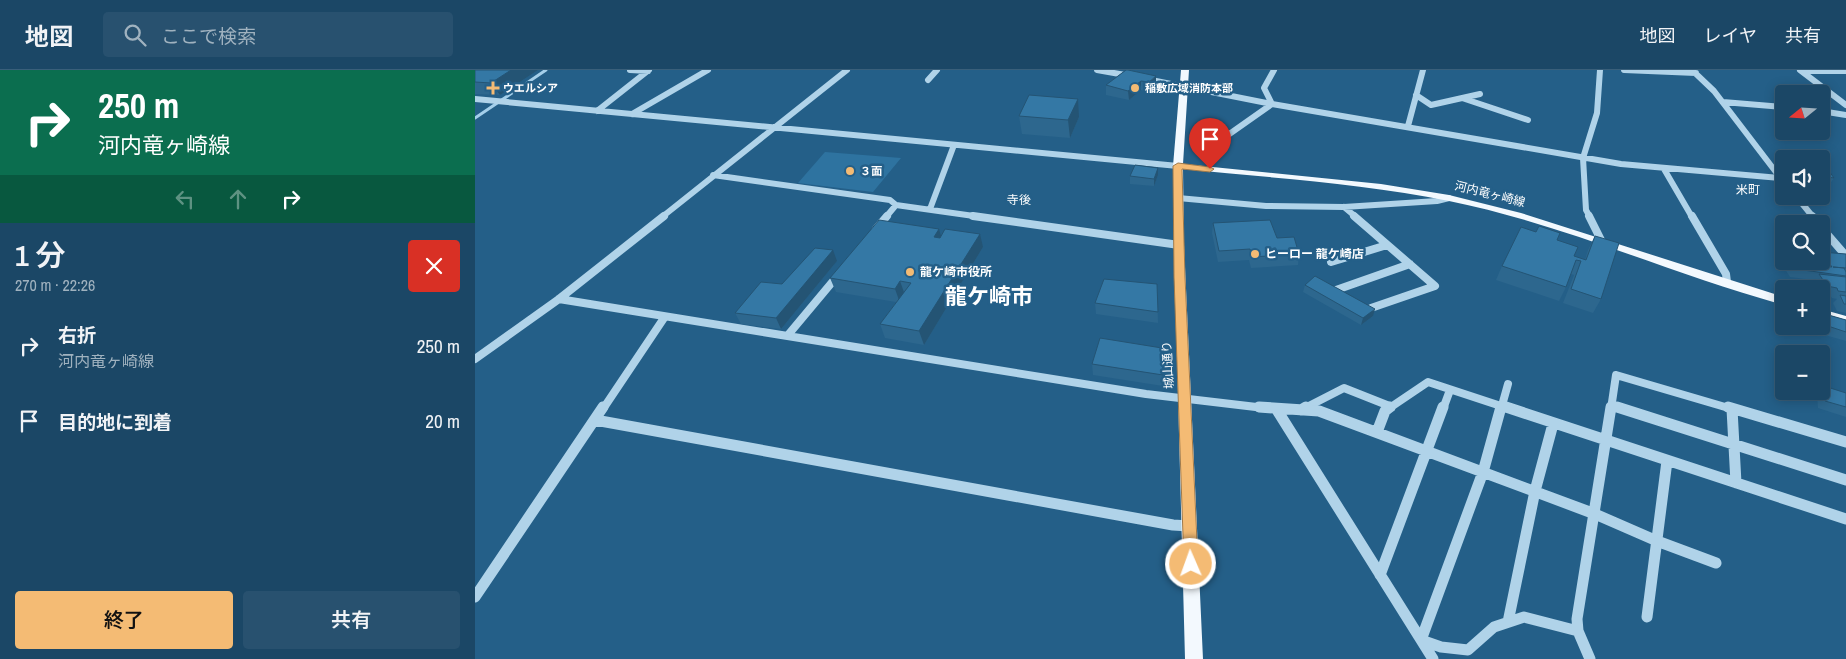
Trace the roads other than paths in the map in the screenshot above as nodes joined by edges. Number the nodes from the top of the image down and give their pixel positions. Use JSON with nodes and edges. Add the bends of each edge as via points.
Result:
{"nodes":[{"id":1,"x":631,"y":70,"type":"edge"},
{"id":2,"x":708,"y":70,"type":"edge"},
{"id":3,"x":847,"y":70,"type":"edge"},
{"id":4,"x":937,"y":70,"type":"edge"},
{"id":5,"x":1097,"y":70,"type":"edge"},
{"id":6,"x":1185,"y":70,"type":"edge"},
{"id":7,"x":1274,"y":70,"type":"edge"},
{"id":8,"x":1423,"y":70,"type":"edge"},
{"id":9,"x":1600,"y":70,"type":"edge"},
{"id":10,"x":1624,"y":70,"type":"edge"},
{"id":11,"x":1801,"y":70,"type":"edge"},
{"id":12,"x":649,"y":71,"type":"edge"},
{"id":13,"x":1846,"y":71,"type":"edge"},
{"id":14,"x":1694,"y":72,"type":"edge"},
{"id":15,"x":928,"y":80,"type":"dead end"},
{"id":16,"x":1183,"y":86,"type":"junction"},
{"id":17,"x":1480,"y":94,"type":"dead end"},
{"id":18,"x":1416,"y":95,"type":"junction"},
{"id":19,"x":1462,"y":98,"type":"junction"},
{"id":20,"x":475,"y":99,"type":"edge"},
{"id":21,"x":1723,"y":102,"type":"junction"},
{"id":22,"x":1272,"y":104,"type":"junction"},
{"id":23,"x":1775,"y":105,"type":"edge"},
{"id":24,"x":1846,"y":105,"type":"edge"},
{"id":25,"x":597,"y":111,"type":"junction"},
{"id":26,"x":1830,"y":113,"type":"edge"},
{"id":27,"x":632,"y":114,"type":"junction"},
{"id":28,"x":1846,"y":115,"type":"edge"},
{"id":29,"x":1528,"y":120,"type":"dead end"},
{"id":30,"x":1408,"y":126,"type":"junction"},
{"id":31,"x":773,"y":128,"type":"junction"},
{"id":32,"x":953,"y":145,"type":"junction"},
{"id":33,"x":1583,"y":158,"type":"junction"},
{"id":34,"x":1210,"y":159,"type":"dead end"},
{"id":35,"x":1178,"y":166,"type":"junction"},
{"id":36,"x":1664,"y":169,"type":"junction"},
{"id":37,"x":1775,"y":171,"type":"edge"},
{"id":38,"x":713,"y":175,"type":"junction"},
{"id":39,"x":1775,"y":179,"type":"edge"},
{"id":40,"x":1178,"y":198,"type":"junction"},
{"id":41,"x":1449,"y":198,"type":"junction"},
{"id":42,"x":896,"y":205,"type":"junction"},
{"id":43,"x":1803,"y":205,"type":"edge"},
{"id":44,"x":1344,"y":207,"type":"junction"},
{"id":45,"x":929,"y":209,"type":"junction"},
{"id":46,"x":1812,"y":215,"type":"edge"},
{"id":47,"x":872,"y":234,"type":"edge"},
{"id":48,"x":1830,"y":237,"type":"edge"},
{"id":49,"x":1602,"y":242,"type":"junction"},
{"id":50,"x":1179,"y":245,"type":"junction"},
{"id":51,"x":1387,"y":245,"type":"junction"},
{"id":52,"x":1846,"y":256,"type":"edge"},
{"id":53,"x":1331,"y":262,"type":"dead end"},
{"id":54,"x":1410,"y":264,"type":"junction"},
{"id":55,"x":842,"y":270,"type":"edge"},
{"id":56,"x":1727,"y":282,"type":"junction"},
{"id":57,"x":1336,"y":290,"type":"edge"},
{"id":58,"x":1775,"y":298,"type":"edge"},
{"id":59,"x":559,"y":299,"type":"junction"},
{"id":60,"x":1371,"y":308,"type":"edge"},
{"id":61,"x":1830,"y":316,"type":"edge"},
{"id":62,"x":664,"y":318,"type":"junction"},
{"id":63,"x":1846,"y":320,"type":"edge"},
{"id":64,"x":787,"y":335,"type":"junction"},
{"id":65,"x":475,"y":359,"type":"edge"},
{"id":66,"x":1508,"y":384,"type":"dead end"},
{"id":67,"x":1450,"y":390,"type":"junction"},
{"id":68,"x":1184,"y":400,"type":"junction"},
{"id":69,"x":1501,"y":406,"type":"junction"},
{"id":70,"x":1611,"y":406,"type":"junction"},
{"id":71,"x":1392,"y":407,"type":"junction"},
{"id":72,"x":1732,"y":409,"type":"junction"},
{"id":73,"x":1277,"y":410,"type":"junction"},
{"id":74,"x":1299,"y":410,"type":"junction"},
{"id":75,"x":595,"y":420,"type":"junction"},
{"id":76,"x":1553,"y":424,"type":"junction"},
{"id":77,"x":1377,"y":432,"type":"junction"},
{"id":78,"x":1606,"y":442,"type":"junction"},
{"id":79,"x":1846,"y":442,"type":"edge"},
{"id":80,"x":1734,"y":445,"type":"junction"},
{"id":81,"x":1427,"y":451,"type":"junction"},
{"id":82,"x":1667,"y":461,"type":"junction"},
{"id":83,"x":1483,"y":472,"type":"junction"},
{"id":84,"x":1846,"y":480,"type":"edge"},
{"id":85,"x":1736,"y":484,"type":"junction"},
{"id":86,"x":1535,"y":492,"type":"junction"},
{"id":87,"x":1595,"y":514,"type":"junction"},
{"id":88,"x":1846,"y":519,"type":"edge"},
{"id":89,"x":1189,"y":526,"type":"junction"},
{"id":90,"x":1657,"y":541,"type":"junction"},
{"id":91,"x":1716,"y":563,"type":"dead end"},
{"id":92,"x":1380,"y":575,"type":"junction"},
{"id":93,"x":475,"y":597,"type":"edge"},
{"id":94,"x":1647,"y":617,"type":"dead end"},
{"id":95,"x":1508,"y":622,"type":"junction"},
{"id":96,"x":1579,"y":631,"type":"junction"},
{"id":97,"x":1421,"y":640,"type":"junction"},
{"id":98,"x":1194,"y":659,"type":"edge"},
{"id":99,"x":1433,"y":659,"type":"edge"},
{"id":100,"x":1590,"y":659,"type":"edge"}],
"edges":[{"from":1,"to":12,"type":"street"},
{"from":2,"to":27,"type":"street"},
{"from":3,"to":31,"type":"street"},
{"from":4,"to":15,"type":"street"},
{"from":5,"to":16,"type":"street"},
{"from":6,"to":16,"type":"main road","name":"城山通り"},
{"from":7,"to":22,"type":"street","via":[[1264,88]]},
{"from":8,"to":18,"type":"street"},
{"from":9,"to":33,"type":"street","via":[[1597,113]]},
{"from":10,"to":14,"type":"street"},
{"from":11,"to":13,"type":"street"},
{"from":11,"to":24,"type":"street"},
{"from":12,"to":25,"type":"street"},
{"from":14,"to":21,"type":"street"},
{"from":16,"to":22,"type":"street"},
{"from":16,"to":35,"type":"main road","name":"城山通り"},
{"from":17,"to":19,"type":"street"},
{"from":18,"to":19,"type":"street","via":[[1431,105]]},
{"from":18,"to":30,"type":"street"},
{"from":19,"to":29,"type":"street"},
{"from":20,"to":25,"type":"street"},
{"from":21,"to":23,"type":"street"},
{"from":21,"to":37,"type":"street"},
{"from":22,"to":30,"type":"street"},
{"from":22,"to":34,"type":"street","via":[[1218,142]]},
{"from":25,"to":27,"type":"street"},
{"from":26,"to":28,"type":"street"},
{"from":27,"to":31,"type":"street"},
{"from":30,"to":33,"type":"street"},
{"from":31,"to":32,"type":"street"},
{"from":31,"to":38,"type":"street"},
{"from":32,"to":35,"type":"street"},
{"from":32,"to":45,"type":"street"},
{"from":33,"to":36,"type":"street"},
{"from":33,"to":49,"type":"street","via":[[1586,210]]},
{"from":35,"to":40,"type":"main road","name":"城山通り"},
{"from":35,"to":41,"type":"main road","name":"河内竜ヶ崎線","via":[[1381,187]]},
{"from":36,"to":39,"type":"street"},
{"from":36,"to":56,"type":"street","via":[[1726,274]]},
{"from":38,"to":42,"type":"street","via":[[890,200]]},
{"from":38,"to":59,"type":"street"},
{"from":40,"to":44,"type":"street","via":[[1266,206]]},
{"from":40,"to":50,"type":"main road","name":"城山通り"},
{"from":41,"to":44,"type":"street"},
{"from":41,"to":49,"type":"main road","name":"河内竜ヶ崎線"},
{"from":42,"to":45,"type":"street"},
{"from":42,"to":47,"type":"street"},
{"from":43,"to":46,"type":"street"},
{"from":44,"to":51,"type":"street"},
{"from":45,"to":50,"type":"street"},
{"from":48,"to":52,"type":"street"},
{"from":49,"to":56,"type":"main road","name":"河内竜ヶ崎線"},
{"from":50,"to":68,"type":"main road","name":"城山通り"},
{"from":51,"to":53,"type":"street"},
{"from":51,"to":54,"type":"street"},
{"from":54,"to":57,"type":"street"},
{"from":54,"to":60,"type":"street","via":[[1435,286]]},
{"from":55,"to":64,"type":"street"},
{"from":56,"to":58,"type":"main road","name":"河内竜ヶ崎線"},
{"from":59,"to":62,"type":"street"},
{"from":59,"to":65,"type":"street"},
{"from":61,"to":63,"type":"main road"},
{"from":62,"to":64,"type":"street"},
{"from":62,"to":75,"type":"street"},
{"from":64,"to":68,"type":"street"},
{"from":66,"to":69,"type":"street"},
{"from":67,"to":69,"type":"street"},
{"from":67,"to":71,"type":"street","via":[[1428,382]]},
{"from":67,"to":81,"type":"street"},
{"from":68,"to":73,"type":"street"},
{"from":68,"to":89,"type":"main road","name":"城山通り"},
{"from":69,"to":76,"type":"street"},
{"from":69,"to":83,"type":"street"},
{"from":70,"to":72,"type":"street","via":[[1616,374]]},
{"from":70,"to":78,"type":"street"},
{"from":70,"to":80,"type":"street"},
{"from":71,"to":74,"type":"street","via":[[1344,388]]},
{"from":71,"to":77,"type":"street","via":[[1385,411]]},
{"from":72,"to":79,"type":"street"},
{"from":72,"to":80,"type":"street"},
{"from":73,"to":74,"type":"street"},
{"from":73,"to":92,"type":"street"},
{"from":74,"to":77,"type":"street","via":[[1319,411]]},
{"from":75,"to":89,"type":"street"},
{"from":75,"to":93,"type":"street"},
{"from":76,"to":78,"type":"street"},
{"from":76,"to":86,"type":"street"},
{"from":77,"to":81,"type":"street"},
{"from":78,"to":82,"type":"street"},
{"from":78,"to":87,"type":"street"},
{"from":80,"to":84,"type":"street"},
{"from":80,"to":85,"type":"street"},
{"from":81,"to":83,"type":"street"},
{"from":81,"to":92,"type":"street"},
{"from":82,"to":85,"type":"street"},
{"from":82,"to":90,"type":"street"},
{"from":83,"to":86,"type":"street"},
{"from":83,"to":97,"type":"street"},
{"from":85,"to":88,"type":"street"},
{"from":86,"to":87,"type":"street"},
{"from":86,"to":95,"type":"street"},
{"from":87,"to":90,"type":"street"},
{"from":87,"to":96,"type":"street","via":[[1577,619]]},
{"from":89,"to":98,"type":"main road","name":"城山通り"},
{"from":90,"to":91,"type":"street"},
{"from":90,"to":94,"type":"street"},
{"from":92,"to":97,"type":"street"},
{"from":95,"to":96,"type":"street","via":[[1524,616]]},
{"from":95,"to":97,"type":"street","via":[[1494,627],[1468,650]]},
{"from":96,"to":100,"type":"street"},
{"from":97,"to":99,"type":"street"}]}
